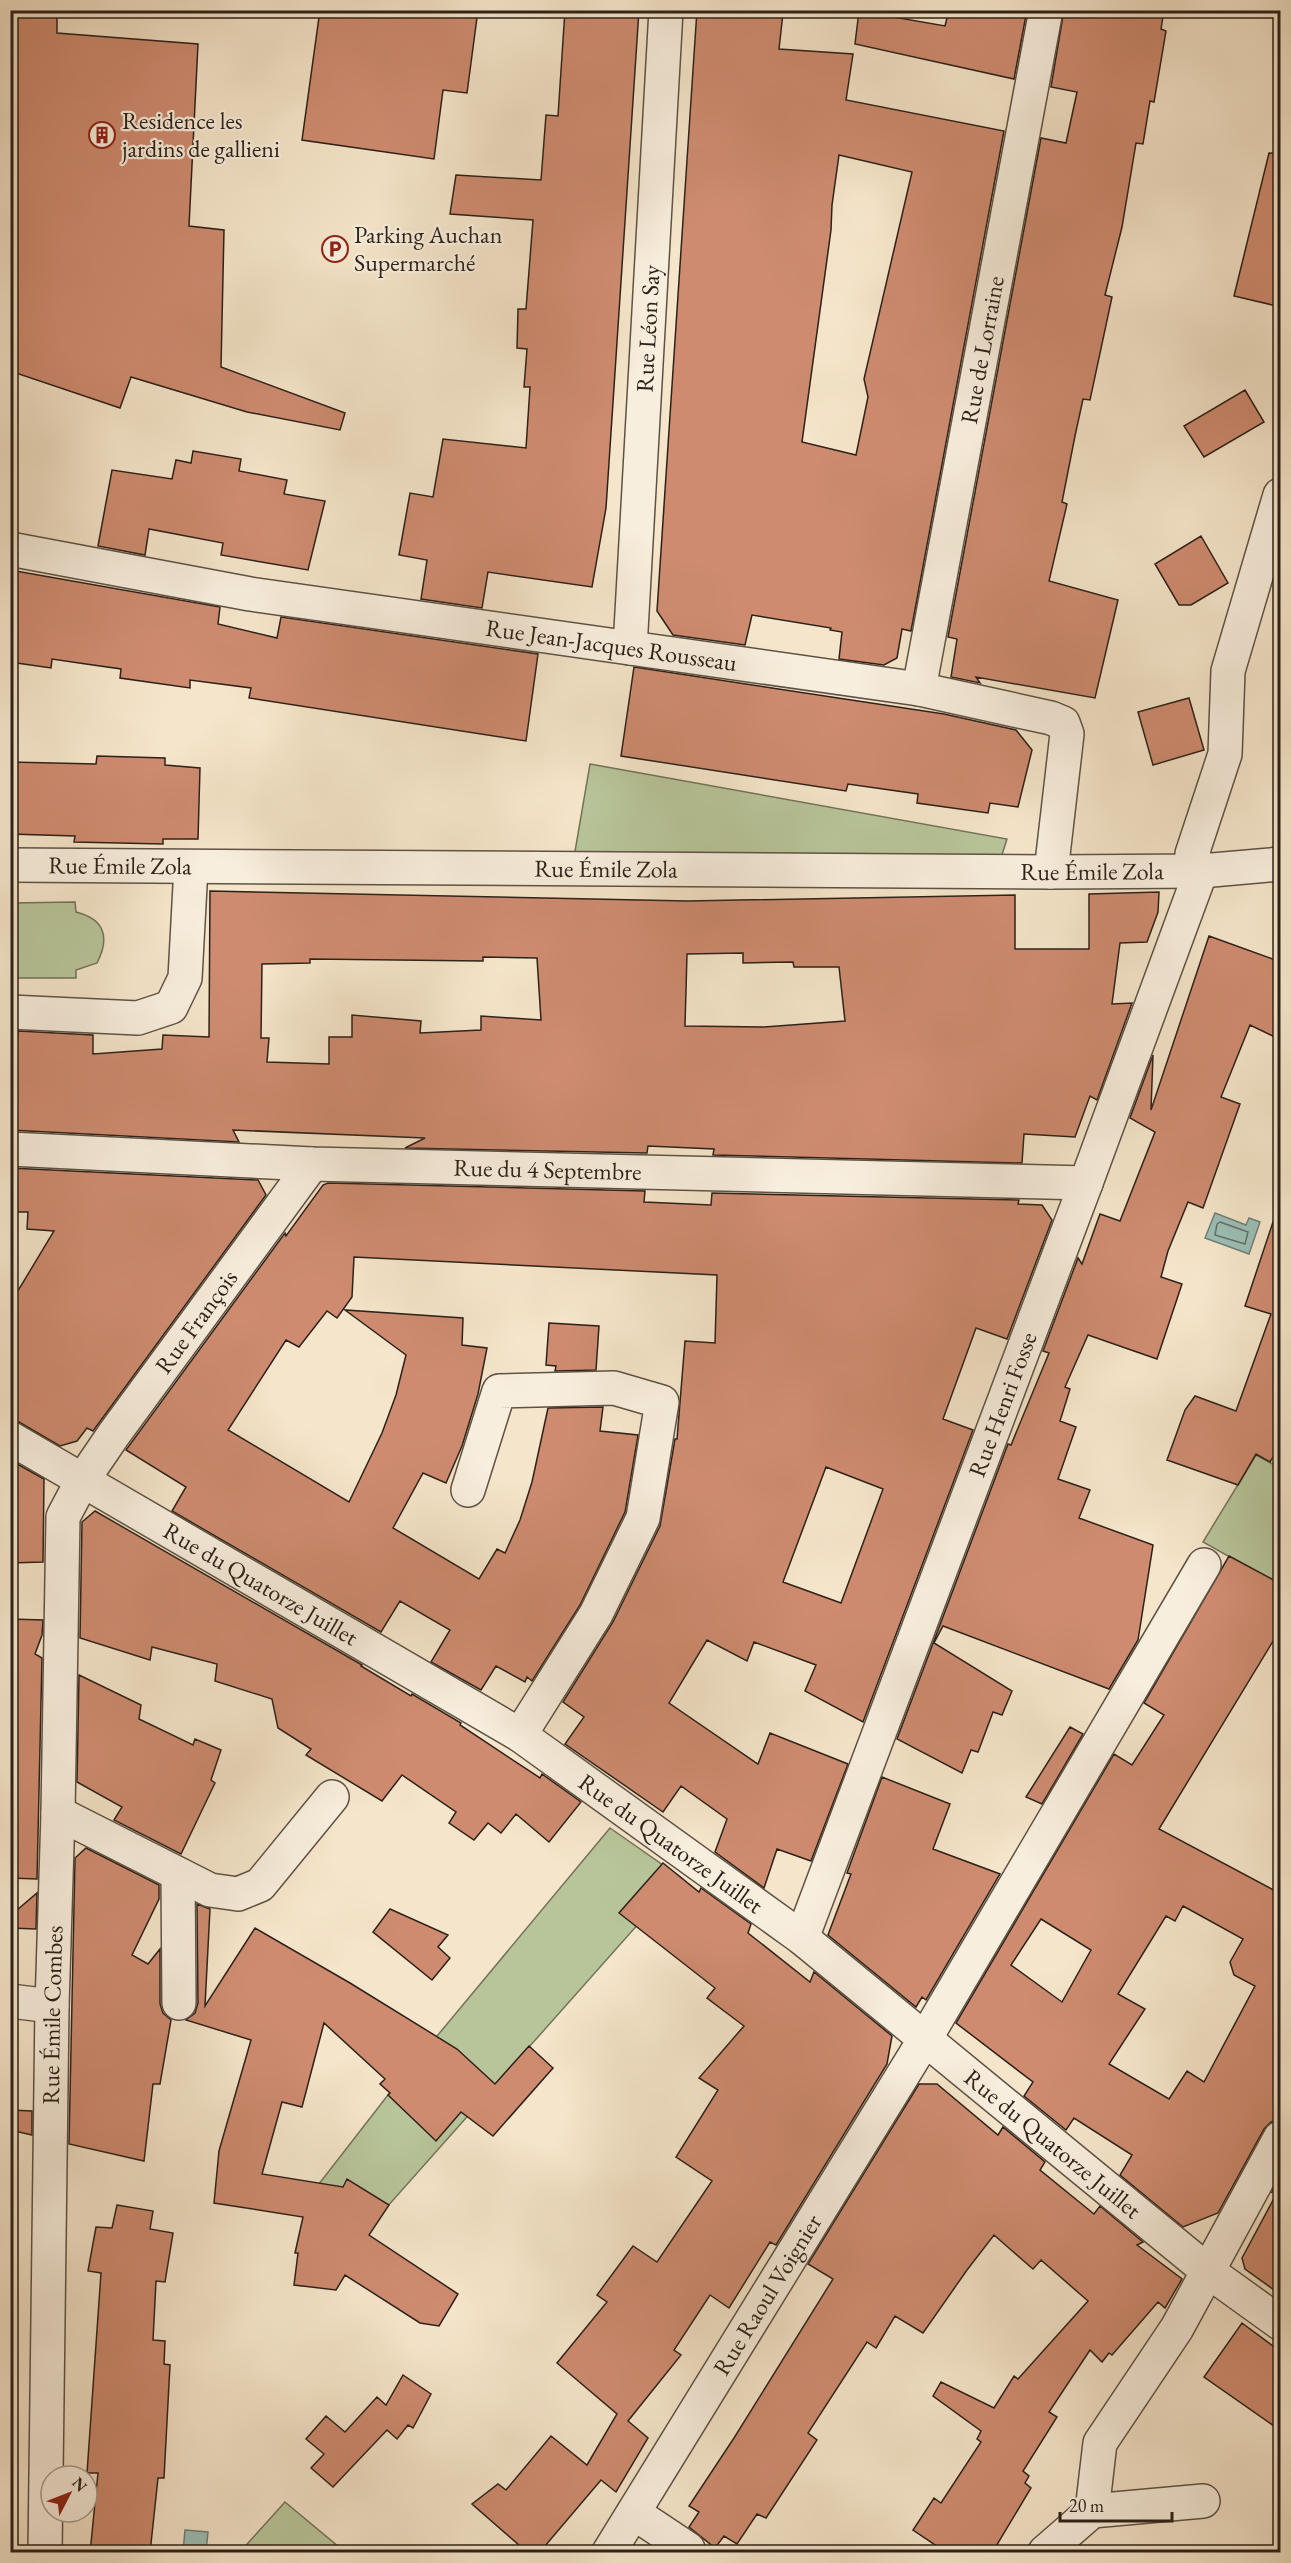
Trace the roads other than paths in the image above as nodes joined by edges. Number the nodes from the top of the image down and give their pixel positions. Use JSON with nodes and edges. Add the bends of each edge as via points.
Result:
{"nodes":[{"id":1,"x":666,"y":10,"type":"edge"},
{"id":2,"x":1046,"y":10,"type":"edge"},
{"id":3,"x":1281,"y":495,"type":"edge"},
{"id":4,"x":10,"y":549,"type":"edge"},
{"id":5,"x":630,"y":648,"type":"junction"},
{"id":6,"x":919,"y":689,"type":"junction"},
{"id":7,"x":1281,"y":864,"type":"edge"},
{"id":8,"x":10,"y":865,"type":"edge"},
{"id":9,"x":191,"y":867,"type":"junction"},
{"id":10,"x":1200,"y":871,"type":"junction"},
{"id":11,"x":1051,"y":872,"type":"junction"},
{"id":12,"x":10,"y":1012,"type":"edge"},
{"id":13,"x":10,"y":1149,"type":"edge"},
{"id":14,"x":312,"y":1164,"type":"junction"},
{"id":15,"x":1086,"y":1183,"type":"junction"},
{"id":16,"x":10,"y":1438,"type":"edge"},
{"id":17,"x":82,"y":1481,"type":"junction"},
{"id":18,"x":468,"y":1490,"type":"dead end"},
{"id":19,"x":1204,"y":1565,"type":"dead end"},
{"id":20,"x":520,"y":1735,"type":"junction"},
{"id":21,"x":332,"y":1797,"type":"dead end"},
{"id":22,"x":58,"y":1813,"type":"junction"},
{"id":23,"x":178,"y":1874,"type":"junction"},
{"id":24,"x":802,"y":1938,"type":"junction"},
{"id":25,"x":10,"y":2001,"type":"edge"},
{"id":26,"x":179,"y":2003,"type":"dead end"},
{"id":27,"x":52,"y":2006,"type":"junction"},
{"id":28,"x":925,"y":2039,"type":"junction"},
{"id":29,"x":1281,"y":2138,"type":"edge"},
{"id":30,"x":1209,"y":2272,"type":"junction"},
{"id":31,"x":1281,"y":2323,"type":"edge"},
{"id":32,"x":1203,"y":2501,"type":"dead end"},
{"id":33,"x":1092,"y":2511,"type":"junction"},
{"id":34,"x":634,"y":2513,"type":"junction"},
{"id":35,"x":45,"y":2553,"type":"edge"},
{"id":36,"x":609,"y":2553,"type":"edge"},
{"id":37,"x":686,"y":2553,"type":"edge"},
{"id":38,"x":1045,"y":2553,"type":"edge"}],
"edges":[{"from":1,"to":5,"type":"street","name":"Rue Léon Say"},
{"from":2,"to":6,"type":"street","name":"Rue de Lorraine"},
{"from":3,"to":10,"type":"street","via":[[1228,671],[1225,754],[1192,854]]},
{"from":4,"to":5,"type":"street","name":"Rue Jean-Jacques Rousseau","via":[[250,594]]},
{"from":5,"to":6,"type":"street","name":"Rue Jean-Jacques Rousseau"},
{"from":6,"to":11,"type":"street","name":"Rue Jean-Jacques Rousseau","via":[[1063,723],[1067,734]]},
{"from":7,"to":10,"type":"street","name":"Rue Émile Zola"},
{"from":8,"to":9,"type":"street","name":"Rue Émile Zola"},
{"from":9,"to":11,"type":"street","name":"Rue Émile Zola"},
{"from":9,"to":12,"type":"street","via":[[185,978],[171,1007],[138,1018]]},
{"from":10,"to":11,"type":"street","name":"Rue Émile Zola"},
{"from":10,"to":15,"type":"street","name":"Rue Henri Fosse"},
{"from":13,"to":14,"type":"street","name":"Rue du 4 Septembre"},
{"from":14,"to":15,"type":"street","name":"Rue du 4 Septembre"},
{"from":14,"to":17,"type":"street","name":"Rue François"},
{"from":15,"to":24,"type":"street","name":"Rue Henri Fosse"},
{"from":16,"to":17,"type":"street","name":"Rue du Quatorze Juillet"},
{"from":17,"to":20,"type":"street","name":"Rue du Quatorze Juillet"},
{"from":17,"to":22,"type":"street","name":"Rue Émile Combes","via":[[63,1517]]},
{"from":18,"to":20,"type":"street","via":[[499,1391],[614,1388],[662,1402],[643,1518],[596,1614]]},
{"from":19,"to":28,"type":"street","name":"Rue Raoul Voignier"},
{"from":20,"to":24,"type":"street","name":"Rue du Quatorze Juillet"},
{"from":21,"to":23,"type":"street","via":[[260,1885],[238,1894],[210,1890]]},
{"from":22,"to":23,"type":"street"},
{"from":22,"to":27,"type":"street","name":"Rue Émile Combes"},
{"from":23,"to":26,"type":"street"},
{"from":24,"to":28,"type":"street","name":"Rue du Quatorze Juillet"},
{"from":25,"to":27,"type":"street"},
{"from":27,"to":35,"type":"street","name":"Rue Émile Combes"},
{"from":28,"to":30,"type":"street","name":"Rue du Quatorze Juillet"},
{"from":28,"to":34,"type":"street","name":"Rue Raoul Voignier"},
{"from":29,"to":30,"type":"street"},
{"from":30,"to":31,"type":"street","name":"Rue du Quatorze Juillet"},
{"from":30,"to":33,"type":"street","via":[[1177,2328],[1100,2443]]},
{"from":32,"to":33,"type":"street"},
{"from":33,"to":38,"type":"street"},
{"from":34,"to":36,"type":"street","name":"Rue Raoul Voignier"},
{"from":34,"to":37,"type":"street","via":[[688,2549]]}]}
